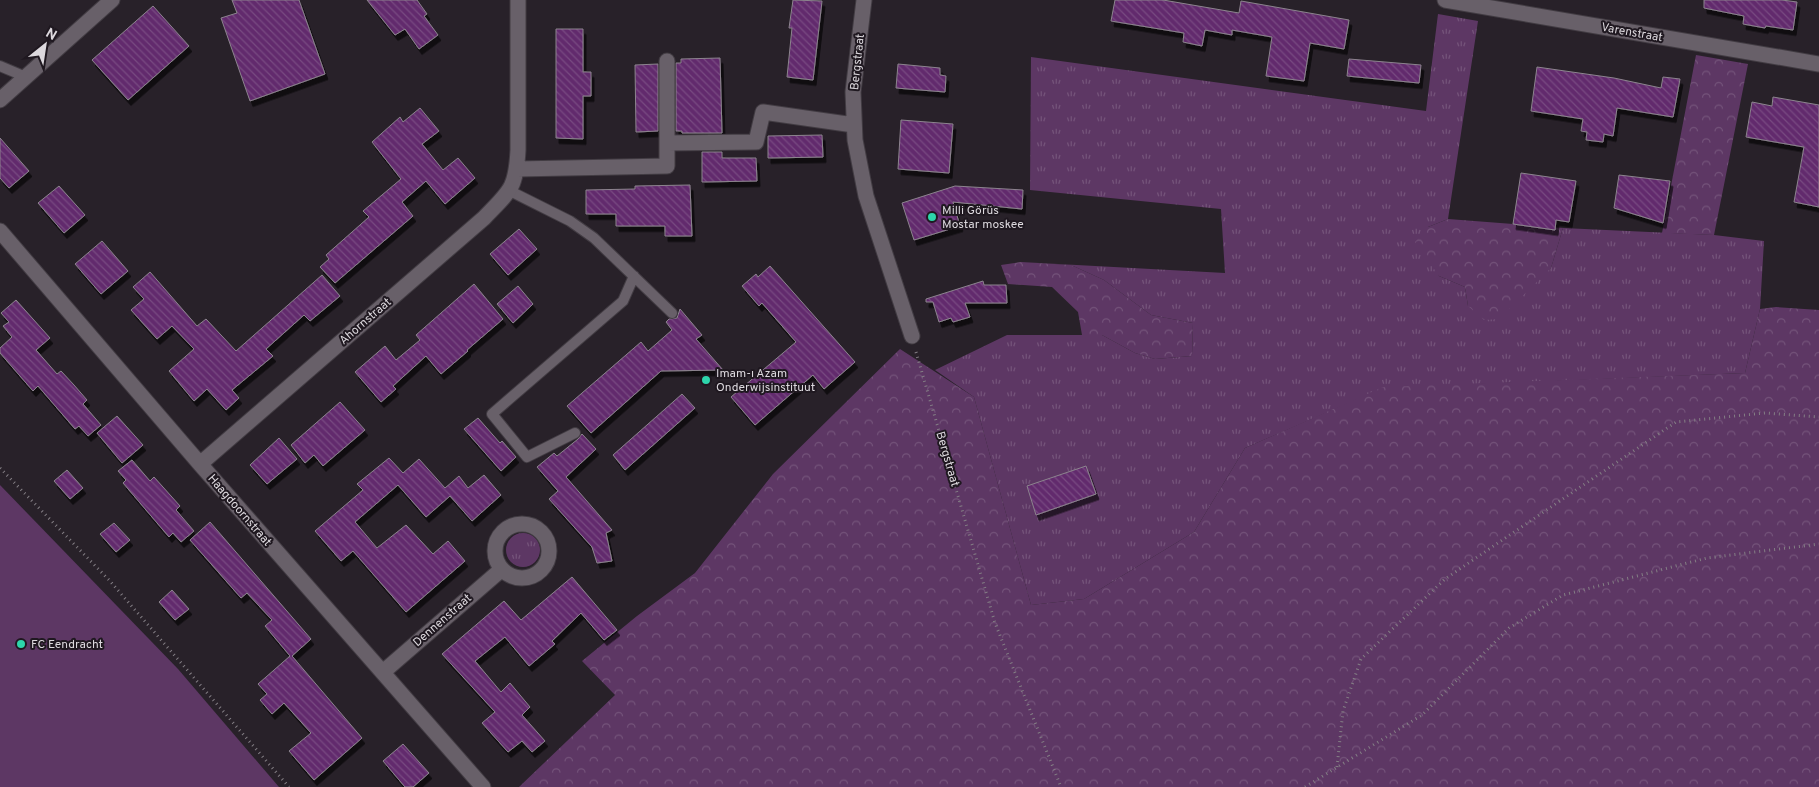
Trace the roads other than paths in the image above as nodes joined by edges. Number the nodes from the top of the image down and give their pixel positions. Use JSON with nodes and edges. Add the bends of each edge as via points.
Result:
{"nodes":[{"id":1,"x":112,"y":0,"type":"edge"},
{"id":2,"x":518,"y":0,"type":"edge"},
{"id":3,"x":864,"y":0,"type":"edge"},
{"id":4,"x":1445,"y":0,"type":"edge"},
{"id":5,"x":667,"y":61,"type":"dead end"},
{"id":6,"x":1819,"y":64,"type":"edge"},
{"id":7,"x":0,"y":66,"type":"edge"},
{"id":8,"x":26,"y":77,"type":"junction"},
{"id":9,"x":0,"y":100,"type":"edge"},
{"id":10,"x":854,"y":125,"type":"junction"},
{"id":11,"x":667,"y":143,"type":"junction"},
{"id":12,"x":517,"y":169,"type":"junction"},
{"id":13,"x":510,"y":191,"type":"junction"},
{"id":14,"x":0,"y":230,"type":"edge"},
{"id":15,"x":634,"y":276,"type":"junction"},
{"id":16,"x":672,"y":313,"type":"dead end"},
{"id":17,"x":912,"y":336,"type":"road end"},
{"id":18,"x":575,"y":434,"type":"dead end"},
{"id":19,"x":200,"y":464,"type":"junction"},
{"id":20,"x":502,"y":569,"type":"dead end"},
{"id":21,"x":383,"y":672,"type":"junction"},
{"id":22,"x":483,"y":787,"type":"edge"}],
"edges":[{"from":1,"to":8,"type":"street"},
{"from":2,"to":12,"type":"street","name":"Ahornstraat"},
{"from":3,"to":10,"type":"street","name":"Bergstraat","via":[[853,92]]},
{"from":4,"to":6,"type":"street","name":"Varenstraat"},
{"from":5,"to":11,"type":"street"},
{"from":7,"to":8,"type":"lane"},
{"from":8,"to":9,"type":"street"},
{"from":10,"to":11,"type":"street","via":[[763,112],[756,142]]},
{"from":10,"to":17,"type":"street","name":"Bergstraat","via":[[866,196]]},
{"from":11,"to":12,"type":"street","via":[[667,166]]},
{"from":12,"to":13,"type":"street","name":"Ahornstraat"},
{"from":13,"to":15,"type":"lane","via":[[578,227]]},
{"from":13,"to":19,"type":"street","name":"Ahornstraat","via":[[484,218]]},
{"from":14,"to":19,"type":"street","name":"Haagdoornstraat"},
{"from":15,"to":16,"type":"lane"},
{"from":15,"to":18,"type":"lane","via":[[623,301],[492,414],[527,456]]},
{"from":19,"to":21,"type":"street","name":"Haagdoornstraat"},
{"from":20,"to":21,"type":"street","name":"Dennenstraat"},
{"from":21,"to":22,"type":"street","name":"Haagdoornstraat"}]}
